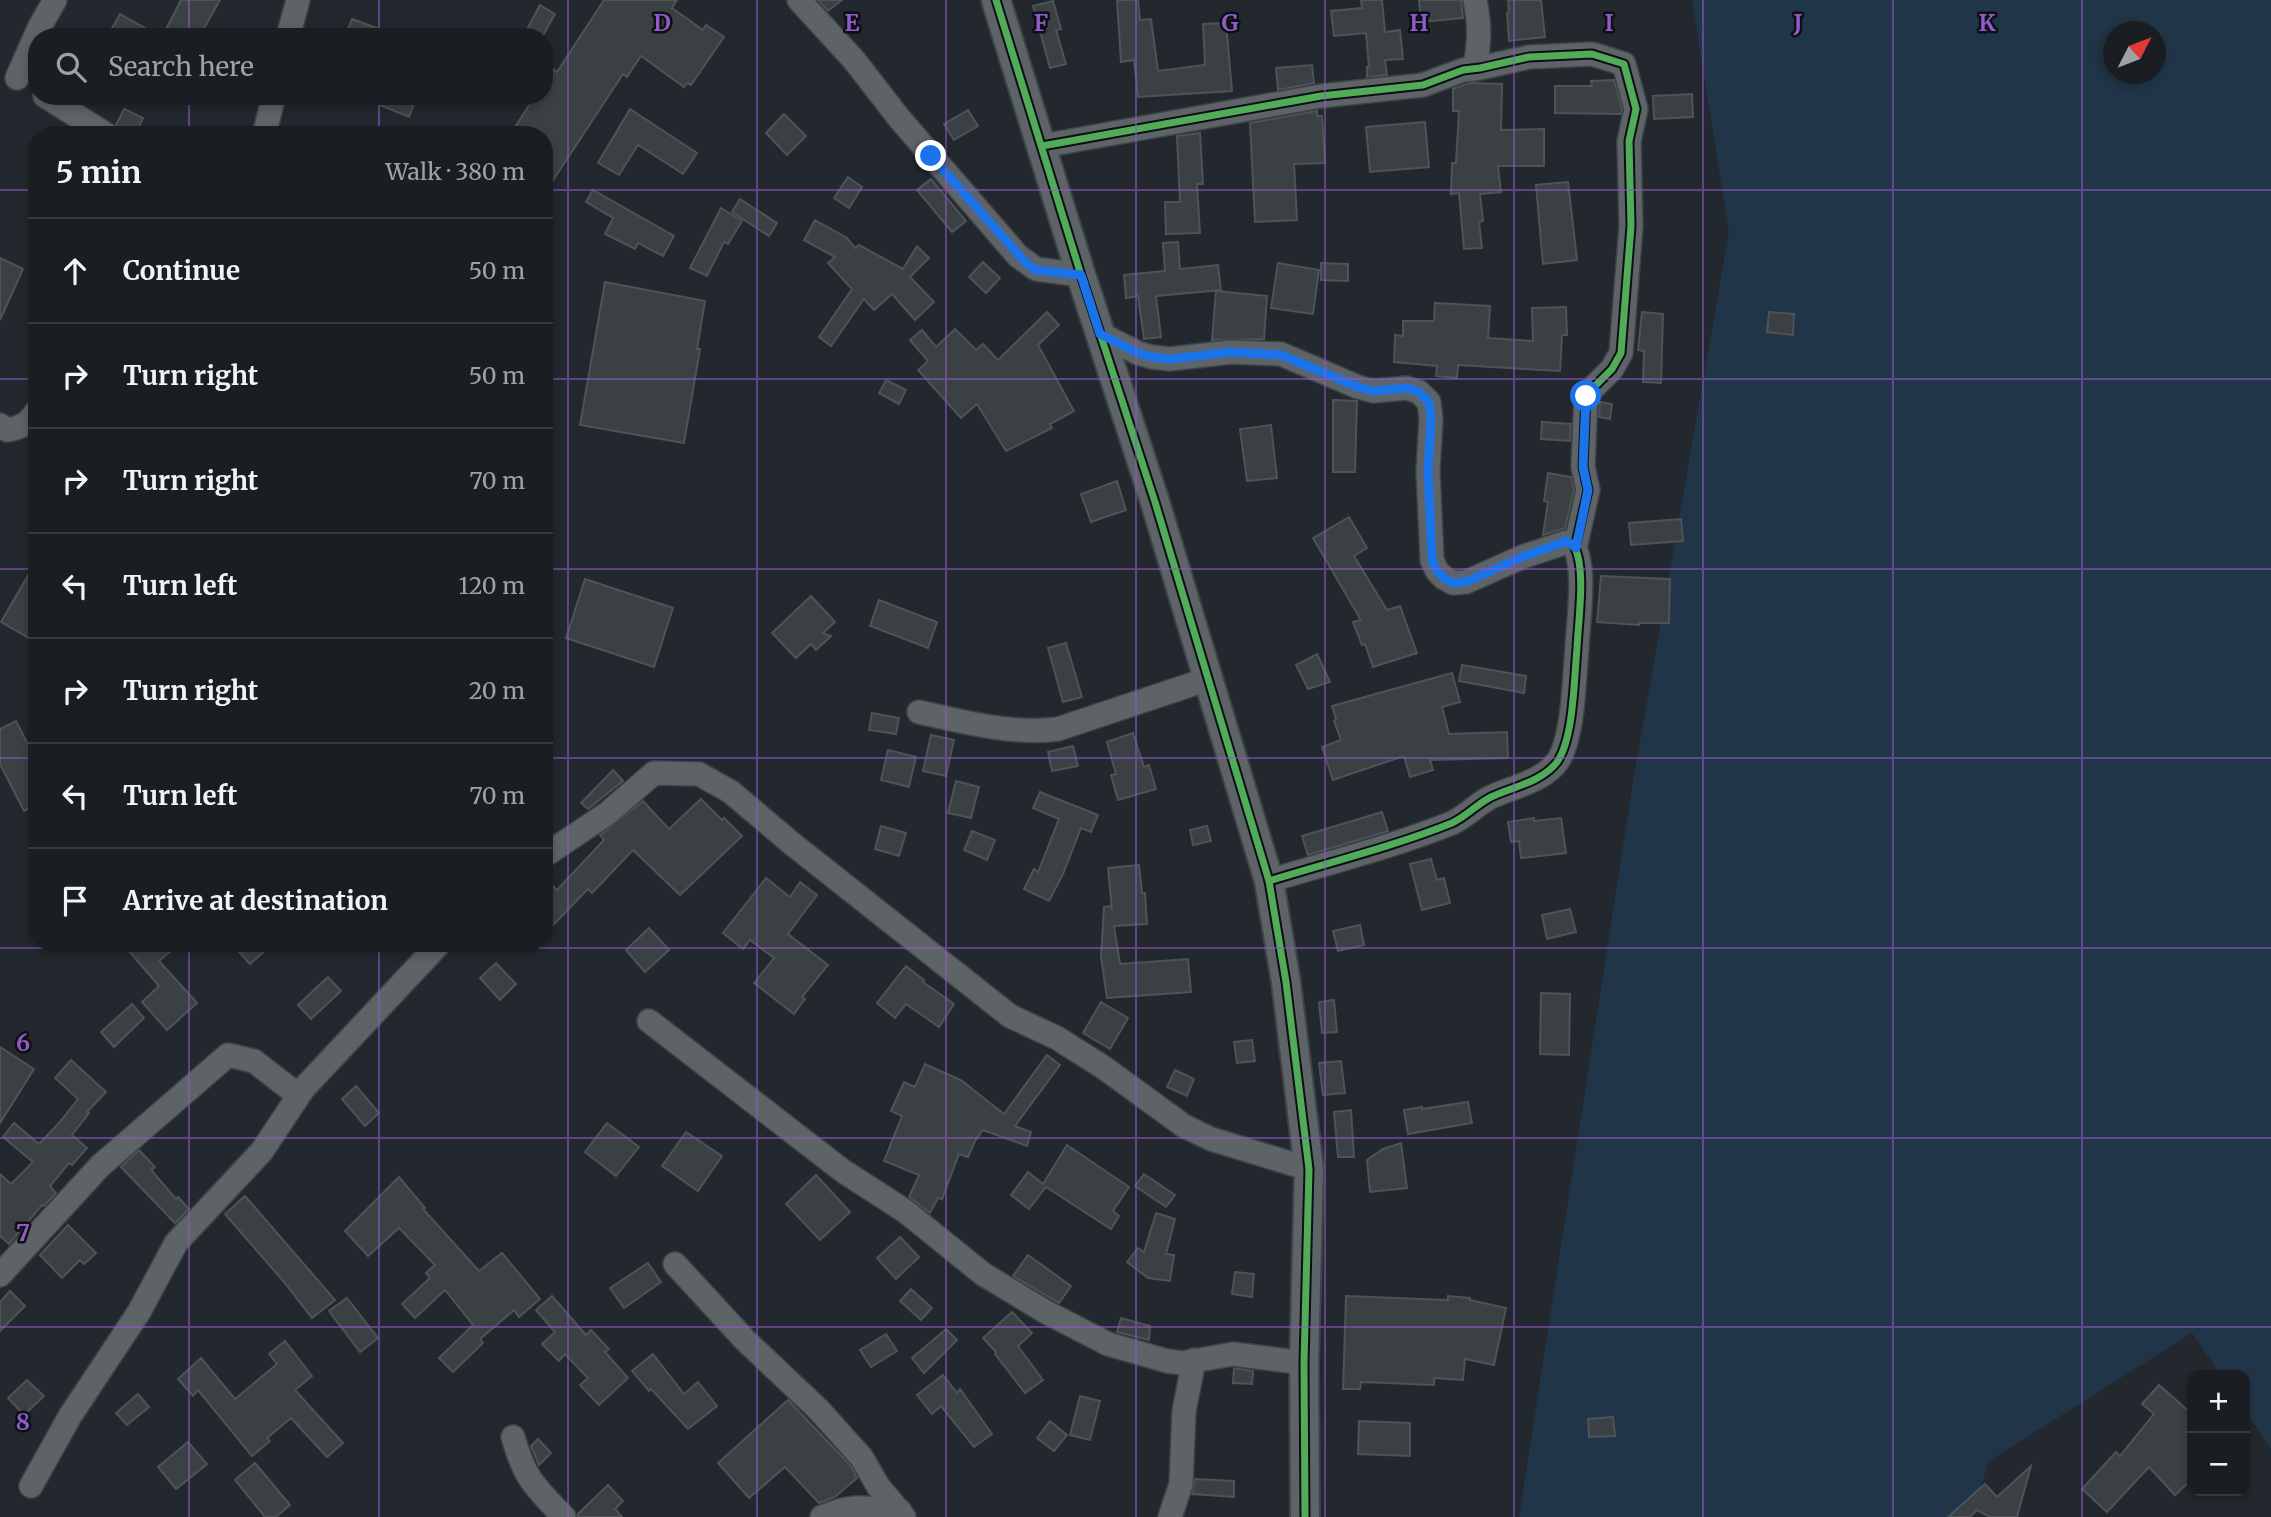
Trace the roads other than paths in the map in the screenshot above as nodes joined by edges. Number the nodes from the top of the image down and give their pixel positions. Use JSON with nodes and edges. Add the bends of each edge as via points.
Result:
{"nodes":[{"id":1,"x":55,"y":0,"type":"edge"},
{"id":2,"x":298,"y":0,"type":"edge"},
{"id":3,"x":799,"y":0,"type":"edge"},
{"id":4,"x":996,"y":0,"type":"edge"},
{"id":5,"x":1475,"y":0,"type":"edge"},
{"id":6,"x":39,"y":28,"type":"edge"},
{"id":7,"x":290,"y":28,"type":"edge"},
{"id":8,"x":28,"y":45,"type":"edge"},
{"id":9,"x":1474,"y":69,"type":"junction"},
{"id":10,"x":8,"y":77,"type":"edge"},
{"id":11,"x":28,"y":87,"type":"edge"},
{"id":12,"x":59,"y":105,"type":"edge"},
{"id":13,"x":272,"y":105,"type":"edge"},
{"id":14,"x":93,"y":126,"type":"edge"},
{"id":15,"x":266,"y":126,"type":"edge"},
{"id":16,"x":1042,"y":146,"type":"junction"},
{"id":17,"x":1081,"y":275,"type":"junction"},
{"id":18,"x":1100,"y":334,"type":"junction"},
{"id":19,"x":28,"y":421,"type":"edge"},
{"id":20,"x":0,"y":425,"type":"edge"},
{"id":21,"x":1576,"y":548,"type":"junction"},
{"id":22,"x":1208,"y":679,"type":"junction"},
{"id":23,"x":919,"y":712,"type":"dead end"},
{"id":24,"x":553,"y":850,"type":"edge"},
{"id":25,"x":1269,"y":881,"type":"junction"},
{"id":26,"x":432,"y":952,"type":"edge"},
{"id":27,"x":649,"y":1021,"type":"dead end"},
{"id":28,"x":303,"y":1089,"type":"junction"},
{"id":29,"x":1309,"y":1169,"type":"junction"},
{"id":30,"x":675,"y":1264,"type":"dead end"},
{"id":31,"x":0,"y":1275,"type":"edge"},
{"id":32,"x":1194,"y":1360,"type":"junction"},
{"id":33,"x":1304,"y":1363,"type":"junction"},
{"id":34,"x":513,"y":1437,"type":"dead end"},
{"id":35,"x":31,"y":1486,"type":"dead end"},
{"id":36,"x":902,"y":1514,"type":"edge"},
{"id":37,"x":564,"y":1517,"type":"edge"},
{"id":38,"x":822,"y":1517,"type":"edge"},
{"id":39,"x":1170,"y":1517,"type":"edge"},
{"id":40,"x":1305,"y":1517,"type":"edge"}],
"edges":[{"from":1,"to":6,"type":"street"},
{"from":2,"to":7,"type":"street"},
{"from":3,"to":17,"type":"street","via":[[1018,256],[1036,270]]},
{"from":4,"to":16,"type":"street"},
{"from":5,"to":9,"type":"street","via":[[1480,27]]},
{"from":8,"to":10,"type":"street"},
{"from":9,"to":16,"type":"street","via":[[1423,85],[1321,96]]},
{"from":9,"to":21,"type":"street","via":[[1529,57],[1592,54],[1624,64],[1636,109],[1629,141],[1632,226],[1620,353],[1612,369],[1586,396],[1583,467],[1588,490]]},
{"from":10,"to":11,"type":"street"},
{"from":12,"to":14,"type":"street"},
{"from":13,"to":15,"type":"street"},
{"from":16,"to":17,"type":"street"},
{"from":17,"to":18,"type":"street"},
{"from":18,"to":21,"type":"street","via":[[1152,357],[1231,352],[1281,355],[1358,387],[1419,392],[1429,402],[1431,419],[1432,560],[1437,571],[1453,583],[1466,582],[1567,541]]},
{"from":18,"to":22,"type":"street"},
{"from":19,"to":20,"type":"street","via":[[7,430]]},
{"from":21,"to":25,"type":"street","via":[[1580,597],[1573,705],[1563,750],[1555,764],[1453,822]]},
{"from":22,"to":23,"type":"street","via":[[1038,732]]},
{"from":22,"to":25,"type":"street"},
{"from":24,"to":29,"type":"street","via":[[608,813],[654,773],[699,774],[731,792],[1010,1016],[1103,1067],[1184,1126],[1211,1139]]},
{"from":25,"to":29,"type":"street"},
{"from":26,"to":28,"type":"street"},
{"from":27,"to":32,"type":"street","via":[[995,1282],[1108,1344],[1167,1361]]},
{"from":28,"to":31,"type":"street","via":[[294,1091],[254,1061],[228,1055],[100,1166]]},
{"from":28,"to":35,"type":"street","via":[[262,1151],[176,1243],[139,1312],[70,1416]]},
{"from":29,"to":33,"type":"street"},
{"from":30,"to":36,"type":"street","via":[[745,1340],[819,1410],[862,1458]]},
{"from":32,"to":33,"type":"street","via":[[1233,1354]]},
{"from":32,"to":39,"type":"street","via":[[1184,1411],[1181,1484]]},
{"from":33,"to":40,"type":"street"},
{"from":34,"to":37,"type":"street","via":[[528,1478]]},
{"from":36,"to":38,"type":"street","via":[[858,1506]]}]}
